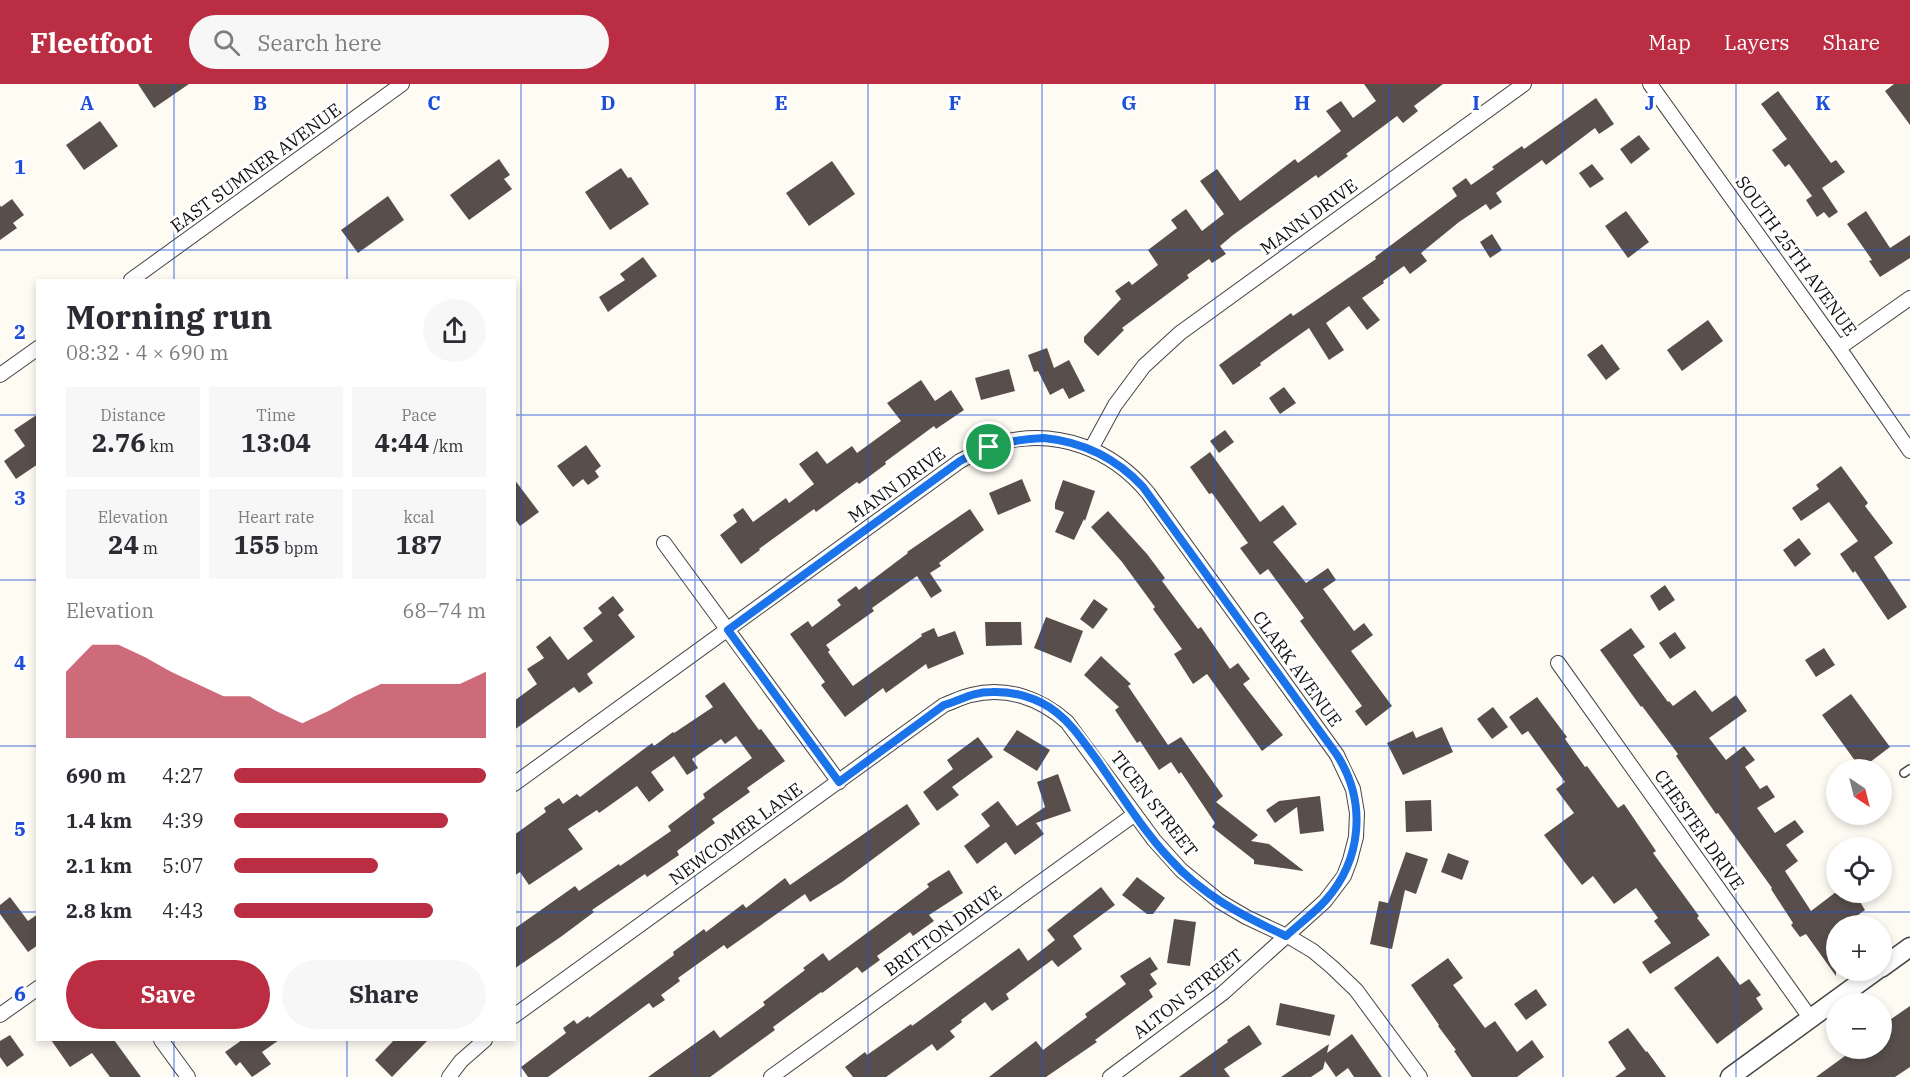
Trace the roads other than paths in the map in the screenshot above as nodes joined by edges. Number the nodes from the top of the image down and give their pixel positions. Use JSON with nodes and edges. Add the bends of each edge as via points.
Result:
{"nodes":[{"id":1,"x":402,"y":84,"type":"edge"},
{"id":2,"x":1524,"y":84,"type":"edge"},
{"id":3,"x":1650,"y":84,"type":"edge"},
{"id":4,"x":132,"y":279,"type":"edge"},
{"id":5,"x":1910,"y":298,"type":"edge"},
{"id":6,"x":1839,"y":348,"type":"junction"},
{"id":7,"x":36,"y":349,"type":"edge"},
{"id":8,"x":0,"y":375,"type":"edge"},
{"id":9,"x":1091,"y":448,"type":"junction"},
{"id":10,"x":1910,"y":451,"type":"edge"},
{"id":11,"x":664,"y":543,"type":"dead end"},
{"id":12,"x":728,"y":630,"type":"junction"},
{"id":13,"x":1558,"y":663,"type":"dead end"},
{"id":14,"x":983,"y":693,"type":"joint"},
{"id":15,"x":839,"y":782,"type":"junction"},
{"id":16,"x":516,"y":783,"type":"edge"},
{"id":17,"x":1135,"y":814,"type":"junction"},
{"id":18,"x":1286,"y":936,"type":"junction"},
{"id":19,"x":1910,"y":947,"type":"edge"},
{"id":20,"x":1892,"y":960,"type":"edge"},
{"id":21,"x":1862,"y":981,"type":"edge"},
{"id":22,"x":36,"y":989,"type":"edge"},
{"id":23,"x":0,"y":1015,"type":"edge"},
{"id":24,"x":516,"y":1015,"type":"edge"},
{"id":25,"x":1811,"y":1018,"type":"junction"},
{"id":26,"x":162,"y":1041,"type":"edge"},
{"id":27,"x":483,"y":1041,"type":"edge"},
{"id":28,"x":188,"y":1077,"type":"edge"},
{"id":29,"x":449,"y":1077,"type":"edge"},
{"id":30,"x":771,"y":1077,"type":"edge"},
{"id":31,"x":1110,"y":1077,"type":"edge"},
{"id":32,"x":1420,"y":1077,"type":"edge"},
{"id":33,"x":1730,"y":1077,"type":"edge"}],
"edges":[{"from":1,"to":4,"type":"street","name":"EAST SUMNER AVENUE"},
{"from":2,"to":9,"type":"street","name":"MANN DRIVE","via":[[1180,333],[1139,373],[1110,412]]},
{"from":3,"to":6,"type":"street","name":"SOUTH 25TH AVENUE"},
{"from":5,"to":6,"type":"street"},
{"from":6,"to":10,"type":"street","name":"SOUTH 25TH AVENUE"},
{"from":7,"to":8,"type":"street"},
{"from":9,"to":12,"type":"street","name":"MANN DRIVE","via":[[1060,440],[1028,438],[974,453]]},
{"from":9,"to":18,"type":"street","name":"CLARK AVENUE","via":[[1122,466],[1148,493],[1349,777],[1358,820],[1347,868],[1325,901]]},
{"from":11,"to":12,"type":"street"},
{"from":12,"to":15,"type":"street"},
{"from":12,"to":16,"type":"street","name":"MANN DRIVE"},
{"from":13,"to":25,"type":"street","name":"CHESTER DRIVE"},
{"from":14,"to":15,"type":"street","name":"NEWCOMER LANE","via":[[944,705]]},
{"from":14,"to":17,"type":"street","name":"TICEN STREET","via":[[1016,694],[1054,710],[1072,727]]},
{"from":15,"to":24,"type":"street","name":"NEWCOMER LANE"},
{"from":17,"to":18,"type":"street","name":"TICEN STREET","via":[[1170,859],[1199,886],[1246,917]]},
{"from":17,"to":30,"type":"street","name":"BRITTON DRIVE"},
{"from":18,"to":31,"type":"street","name":"ALTON STREET","via":[[1197,1014]]},
{"from":18,"to":32,"type":"street","name":"TICEN STREET","via":[[1313,951],[1350,983]]},
{"from":19,"to":20,"type":"street"},
{"from":21,"to":25,"type":"street"},
{"from":22,"to":23,"type":"street"},
{"from":25,"to":33,"type":"street"},
{"from":26,"to":28,"type":"street"},
{"from":27,"to":29,"type":"street"}]}
